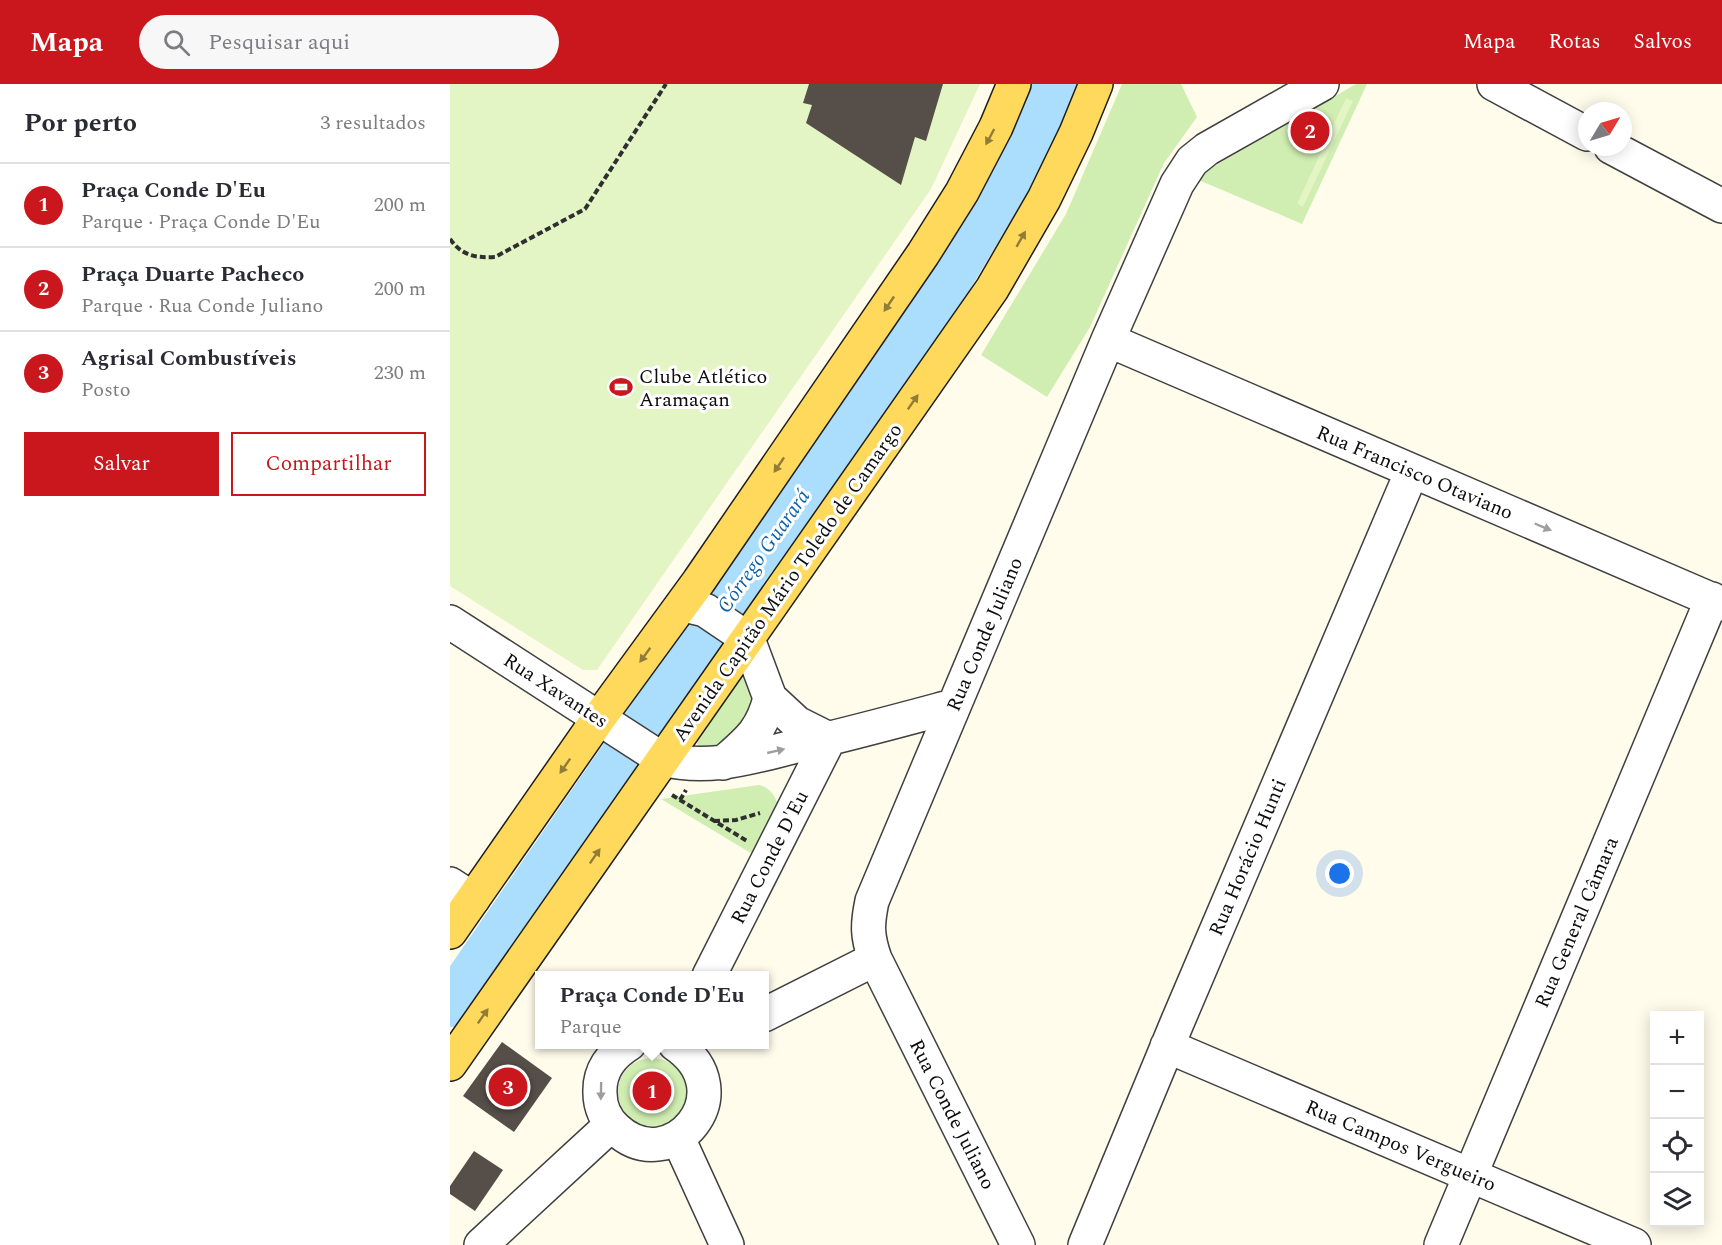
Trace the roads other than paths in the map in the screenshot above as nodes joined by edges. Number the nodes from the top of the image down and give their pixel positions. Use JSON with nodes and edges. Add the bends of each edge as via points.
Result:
{"nodes":[{"id":1,"x":1014,"y":84,"type":"edge"},
{"id":2,"x":1096,"y":84,"type":"edge"},
{"id":3,"x":1322,"y":84,"type":"edge"},
{"id":4,"x":1494,"y":84,"type":"edge"},
{"id":5,"x":1578,"y":129,"type":"edge"},
{"id":6,"x":1628,"y":156,"type":"edge"},
{"id":7,"x":1722,"y":206,"type":"edge"},
{"id":8,"x":1108,"y":340,"type":"junction"},
{"id":9,"x":1412,"y":471,"type":"junction"},
{"id":10,"x":1717,"y":602,"type":"edge"},
{"id":11,"x":692,"y":609,"type":"junction"},
{"id":12,"x":450,"y":622,"type":"edge"},
{"id":13,"x":742,"y":635,"type":"junction"},
{"id":14,"x":770,"y":698,"type":"junction"},
{"id":15,"x":953,"y":706,"type":"junction"},
{"id":16,"x":829,"y":739,"type":"junction"},
{"id":17,"x":635,"y":748,"type":"junction"},
{"id":18,"x":723,"y":764,"type":"junction"},
{"id":19,"x":462,"y":891,"type":"edge"},
{"id":20,"x":450,"y":932,"type":"edge"},
{"id":21,"x":875,"y":959,"type":"junction"},
{"id":22,"x":711,"y":971,"type":"edge"},
{"id":23,"x":769,"y":1013,"type":"edge"},
{"id":24,"x":1167,"y":1046,"type":"junction"},
{"id":25,"x":620,"y":1049,"type":"edge"},
{"id":26,"x":681,"y":1049,"type":"edge"},
{"id":27,"x":450,"y":1064,"type":"edge"},
{"id":28,"x":611,"y":1125,"type":"junction"},
{"id":29,"x":678,"y":1138,"type":"junction"},
{"id":30,"x":1469,"y":1174,"type":"junction"},
{"id":31,"x":481,"y":1245,"type":"edge"},
{"id":32,"x":727,"y":1245,"type":"edge"},
{"id":33,"x":1018,"y":1245,"type":"edge"},
{"id":34,"x":1085,"y":1245,"type":"edge"},
{"id":35,"x":1441,"y":1245,"type":"edge"},
{"id":36,"x":1634,"y":1245,"type":"edge"}],
"edges":[{"from":1,"to":11,"type":"main road","name":"Avenida Capitão Mário Toledo de Camargo","one_way":true,"via":[[967,183]]},
{"from":13,"to":2,"type":"main road","name":"Avenida Capitão Mário Toledo de Camargo","one_way":true,"via":[[992,289],[1044,199]]},
{"from":3,"to":8,"type":"street","name":"Rua Conde Juliano","via":[[1207,148],[1192,161],[1177,184]]},
{"from":4,"to":5,"type":"street"},
{"from":6,"to":7,"type":"street"},
{"from":8,"to":9,"type":"street","name":"Rua Francisco Otaviano"},
{"from":8,"to":15,"type":"street","name":"Rua Conde Juliano"},
{"from":9,"to":10,"type":"street","name":"Rua Francisco Otaviano","one_way":true},
{"from":9,"to":24,"type":"street","name":"Rua Horácio Hunti"},
{"from":10,"to":30,"type":"street","name":"Rua General Câmara"},
{"from":11,"to":13,"type":"street"},
{"from":11,"to":17,"type":"main road","name":"Avenida Capitão Mário Toledo de Camargo","one_way":true},
{"from":12,"to":17,"type":"street","name":"Rua Xavantes"},
{"from":13,"to":14,"type":"street"},
{"from":13,"to":17,"type":"main road","name":"Avenida Capitão Mário Toledo de Camargo"},
{"from":14,"to":16,"type":"street","via":[[797,723]]},
{"from":14,"to":18,"type":"street","via":[[757,731]]},
{"from":15,"to":16,"type":"street"},
{"from":15,"to":21,"type":"street","name":"Rua Conde Juliano","via":[[872,901],[867,923]]},
{"from":18,"to":16,"type":"street","one_way":true},
{"from":16,"to":22,"type":"street","name":"Rua Conde D'Eu"},
{"from":17,"to":18,"type":"street","via":[[680,764]]},
{"from":17,"to":19,"type":"main road","name":"Avenida Capitão Mário Toledo de Camargo","one_way":true},
{"from":27,"to":17,"type":"main road","name":"Avenida Capitão Mário Toledo de Camargo","one_way":true},
{"from":19,"to":20,"type":"main road","name":"Avenida Capitão Mário Toledo de Camargo"},
{"from":21,"to":23,"type":"street"},
{"from":21,"to":33,"type":"street","name":"Rua Conde Juliano"},
{"from":24,"to":30,"type":"street","name":"Rua Campos Vergueiro"},
{"from":24,"to":34,"type":"street","name":"Rua Horácio Hunti"},
{"from":25,"to":28,"type":"street","one_way":true,"via":[[610,1059],[600,1085],[600,1100]]},
{"from":26,"to":29,"type":"street","via":[[700,1071],[704,1096],[696,1120]]},
{"from":28,"to":29,"type":"street","via":[[622,1135],[642,1143],[664,1143]]},
{"from":28,"to":31,"type":"street"},
{"from":29,"to":32,"type":"street"},
{"from":30,"to":35,"type":"street","name":"Rua General Câmara"},
{"from":30,"to":36,"type":"street","name":"Rua Campos Vergueiro"}]}
